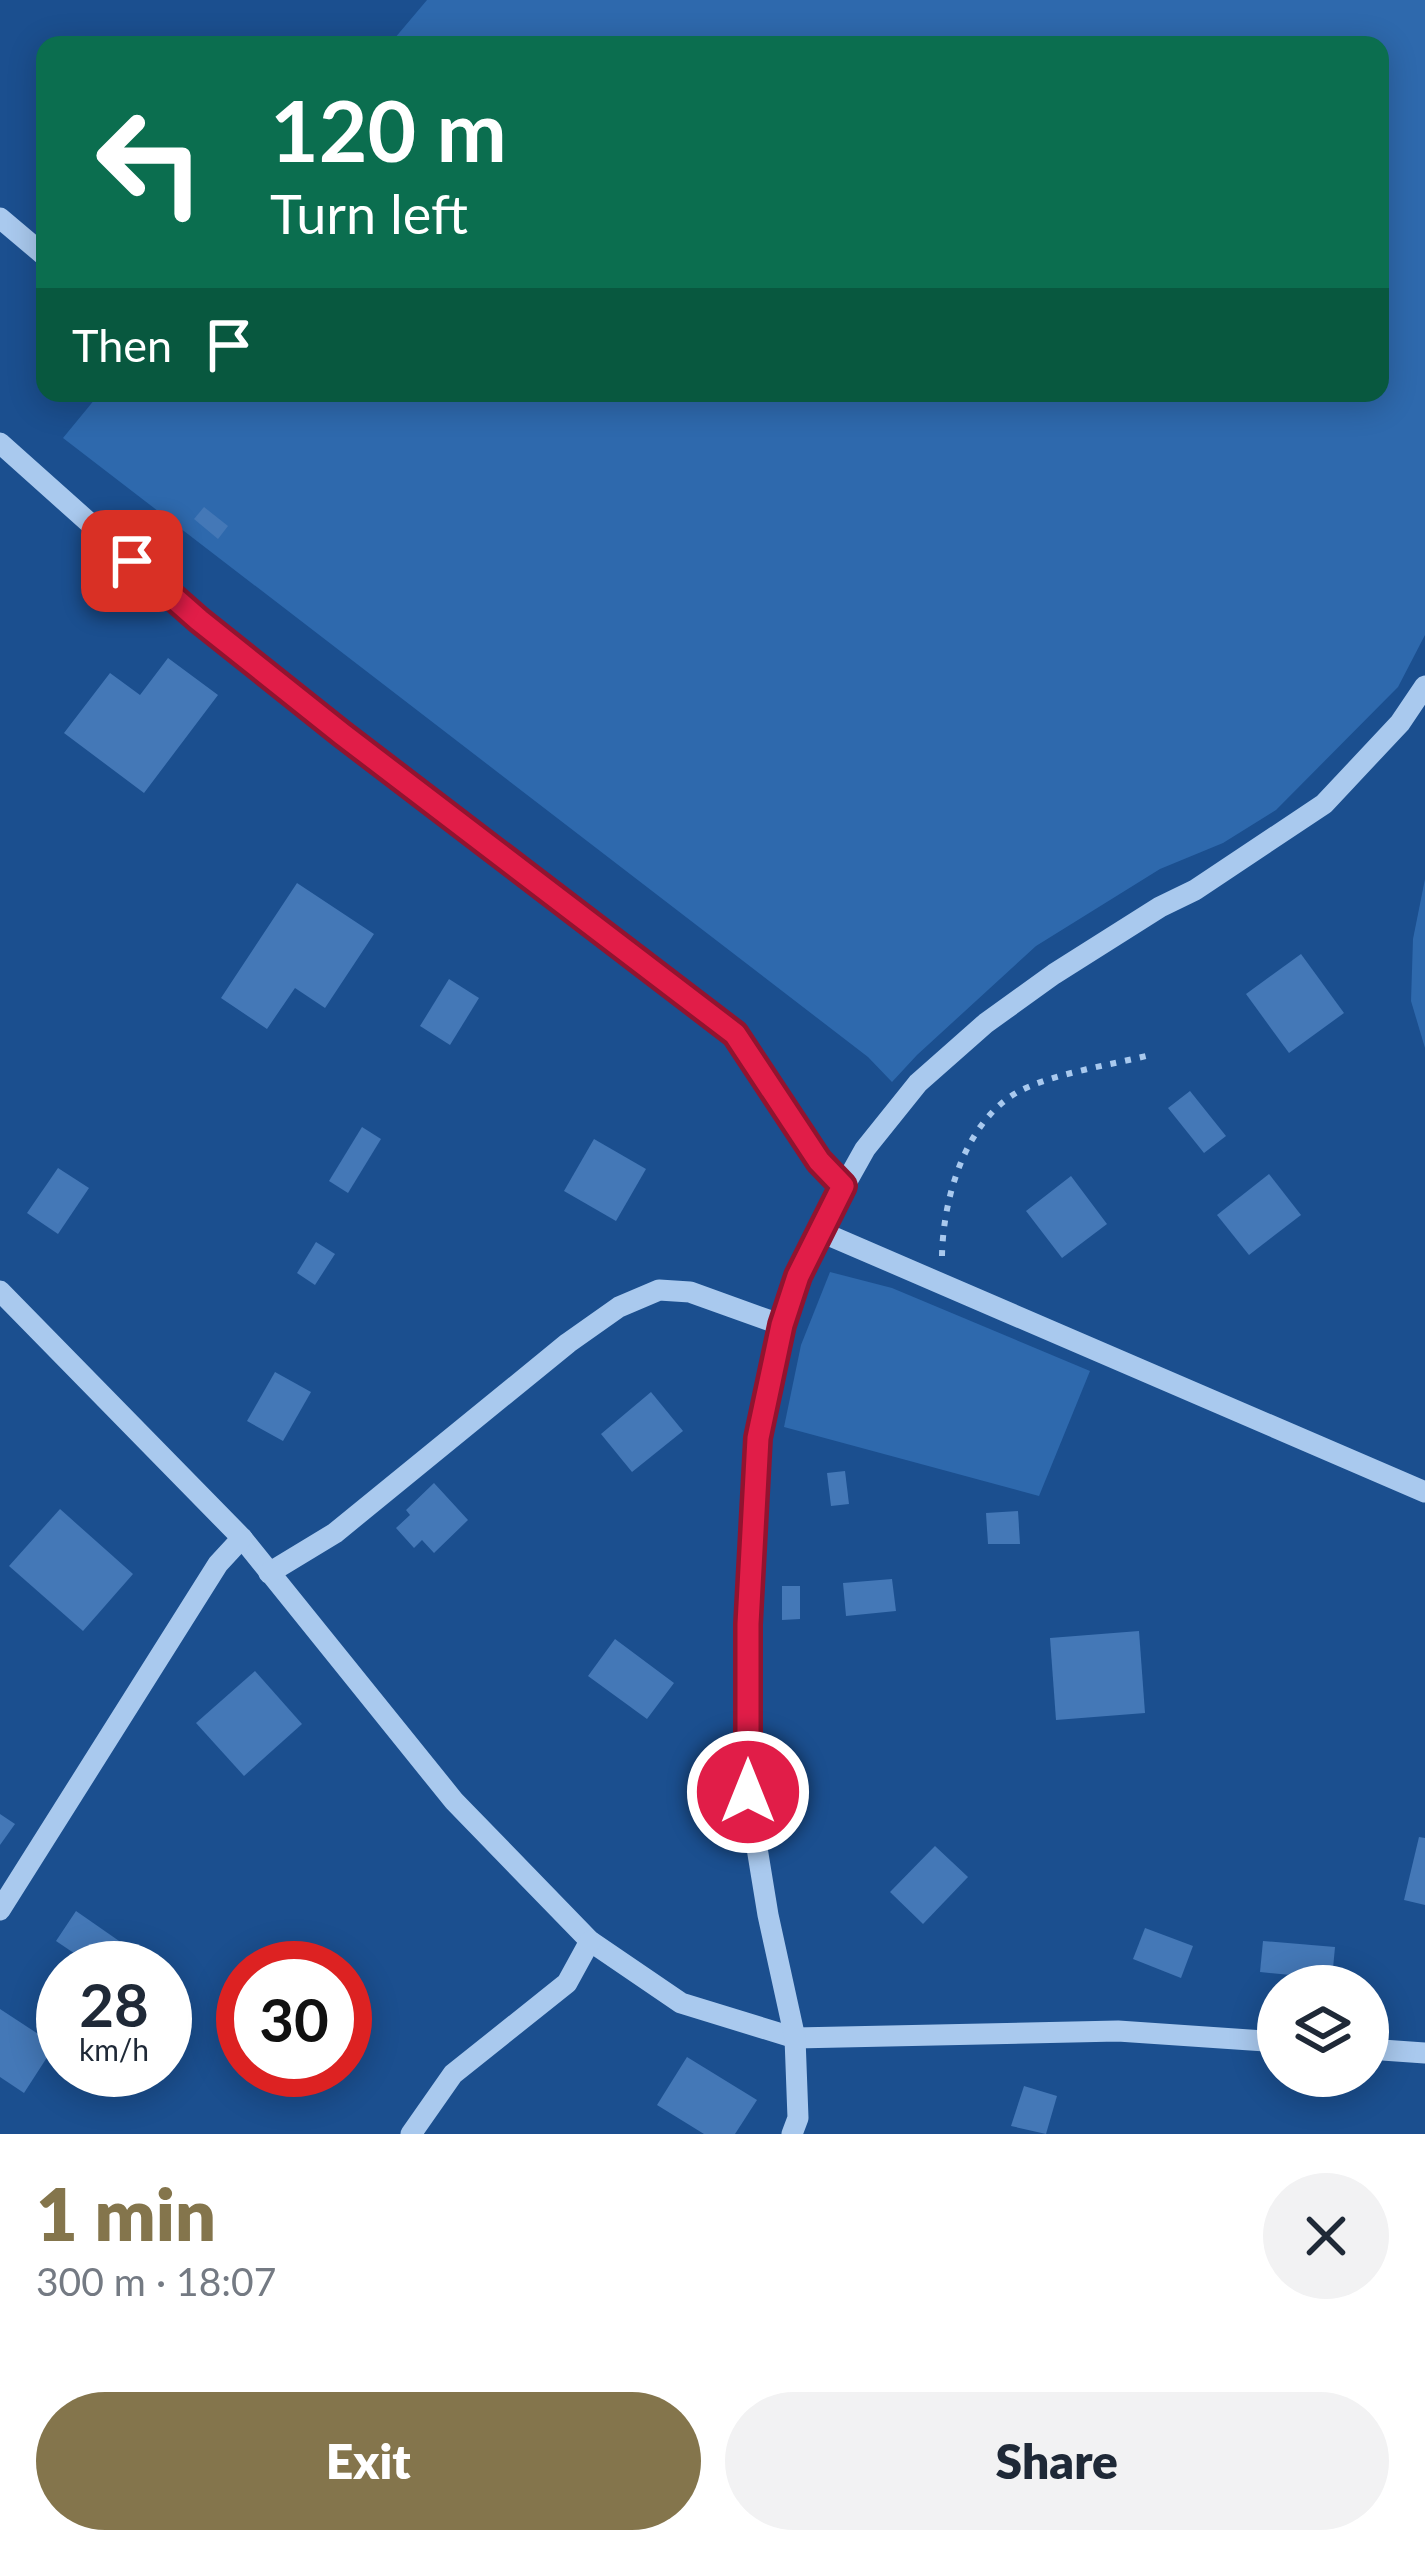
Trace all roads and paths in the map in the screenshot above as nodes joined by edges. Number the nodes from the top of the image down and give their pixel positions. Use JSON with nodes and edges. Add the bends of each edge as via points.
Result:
{"nodes":[{"id":1,"x":0,"y":218,"type":"edge"},
{"id":2,"x":36,"y":248,"type":"edge"},
{"id":3,"x":0,"y":443,"type":"edge"},
{"id":4,"x":1425,"y":686,"type":"edge"},
{"id":5,"x":1150,"y":1055,"type":"dead end"},
{"id":6,"x":843,"y":1186,"type":"junction"},
{"id":7,"x":819,"y":1231,"type":"junction"},
{"id":8,"x":941,"y":1284,"type":"junction"},
{"id":9,"x":0,"y":1292,"type":"edge"},
{"id":10,"x":782,"y":1325,"type":"junction"},
{"id":11,"x":1425,"y":1492,"type":"edge"},
{"id":12,"x":242,"y":1538,"type":"junction"},
{"id":13,"x":269,"y":1573,"type":"junction"},
{"id":14,"x":0,"y":1910,"type":"edge"},
{"id":15,"x":590,"y":1941,"type":"junction"},
{"id":16,"x":795,"y":2038,"type":"junction"},
{"id":17,"x":1257,"y":2041,"type":"edge"},
{"id":18,"x":1389,"y":2050,"type":"edge"},
{"id":19,"x":1425,"y":2053,"type":"edge"},
{"id":20,"x":410,"y":2134,"type":"edge"},
{"id":21,"x":792,"y":2134,"type":"edge"}],
"edges":[{"from":1,"to":2,"type":"street"},
{"from":3,"to":6,"type":"street","via":[[199,620],[735,1034]]},
{"from":4,"to":6,"type":"street","via":[[1324,804],[986,1024],[918,1083]]},
{"from":5,"to":8,"type":"path","via":[[1016,1094],[984,1121],[943,1223]]},
{"from":6,"to":7,"type":"street"},
{"from":7,"to":8,"type":"street"},
{"from":7,"to":10,"type":"street"},
{"from":8,"to":11,"type":"street"},
{"from":9,"to":12,"type":"street"},
{"from":10,"to":13,"type":"street","via":[[689,1292],[659,1290],[619,1307],[335,1533]]},
{"from":10,"to":16,"type":"street","via":[[758,1438],[748,1792]]},
{"from":12,"to":13,"type":"street"},
{"from":12,"to":14,"type":"street"},
{"from":13,"to":15,"type":"street","via":[[454,1801]]},
{"from":15,"to":16,"type":"street","via":[[681,2003]]},
{"from":15,"to":20,"type":"street","via":[[567,1983],[453,2074]]},
{"from":16,"to":17,"type":"street","via":[[1118,2031]]},
{"from":16,"to":21,"type":"street"},
{"from":18,"to":19,"type":"street"}]}
